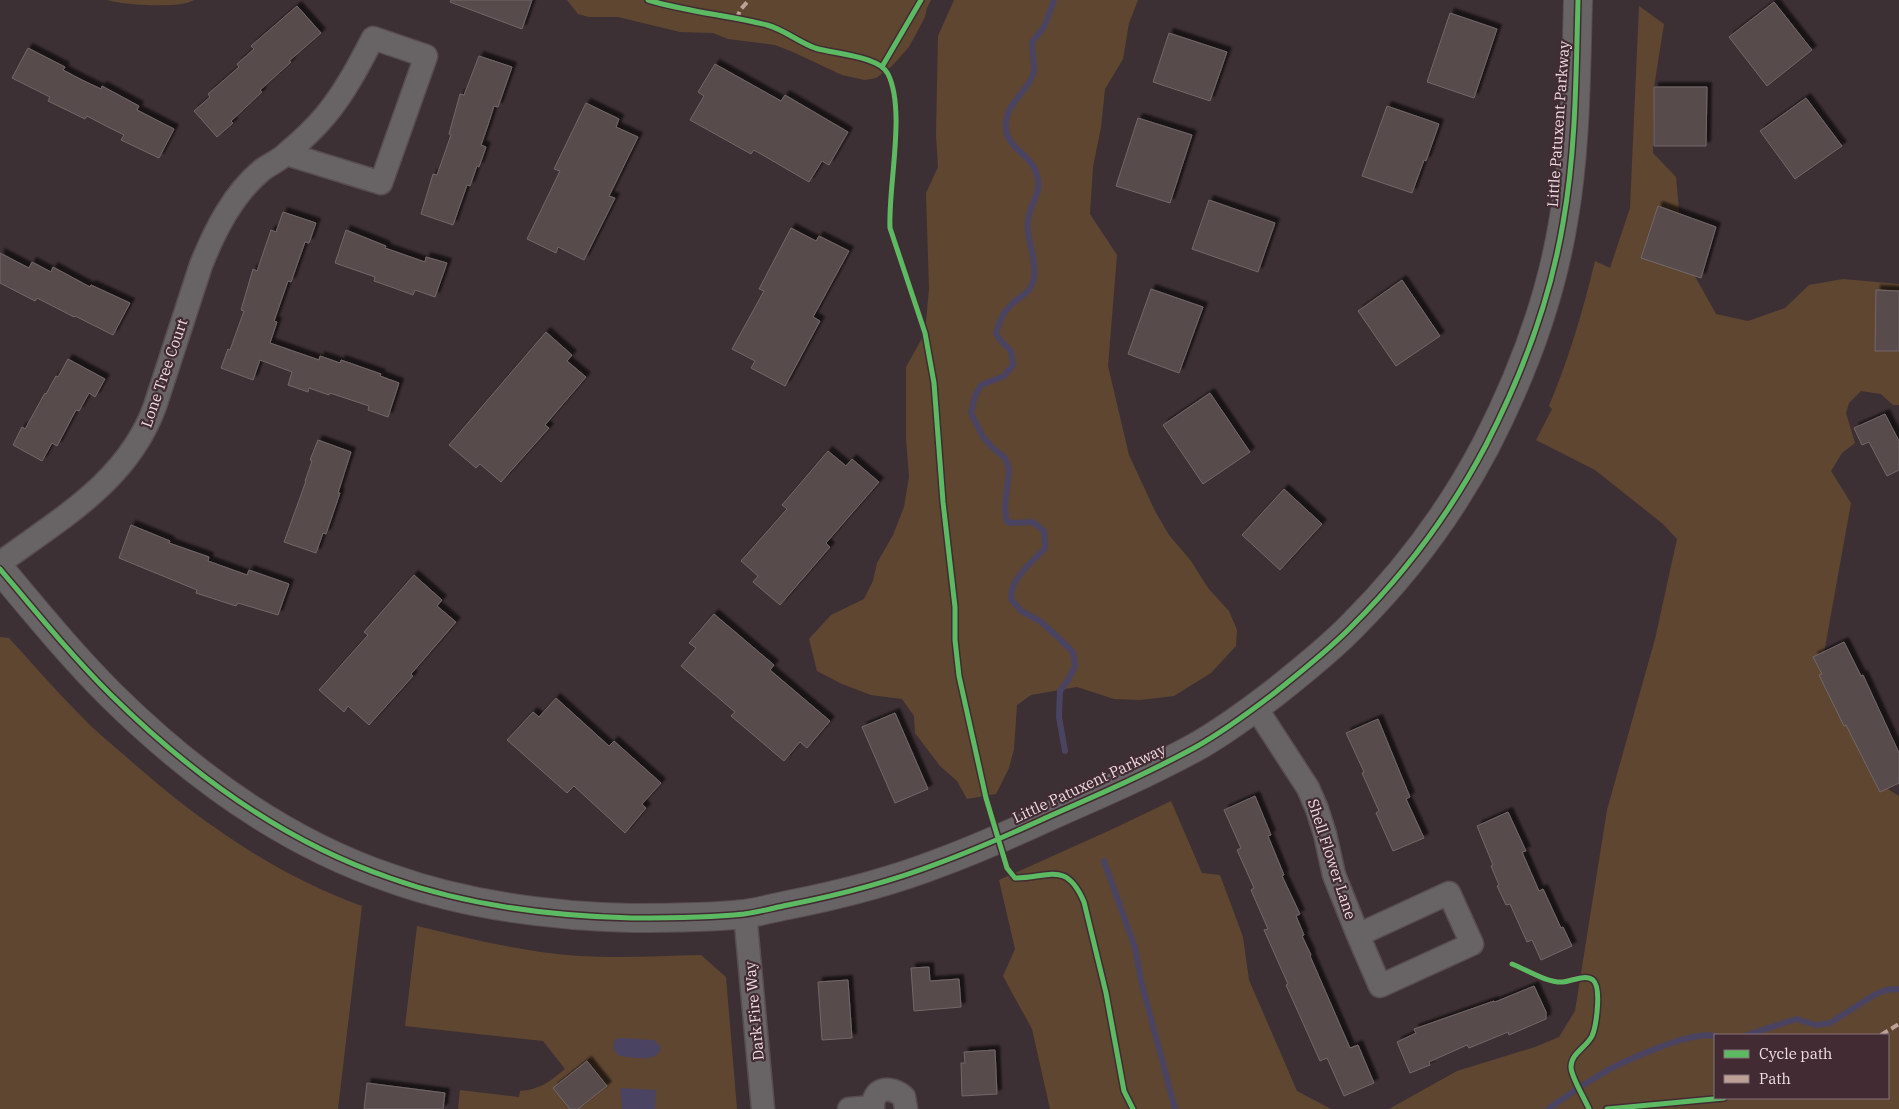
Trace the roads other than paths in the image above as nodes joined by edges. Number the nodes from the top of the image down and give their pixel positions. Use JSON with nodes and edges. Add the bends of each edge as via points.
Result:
{"nodes":[{"id":1,"x":1578,"y":0,"type":"edge"},
{"id":2,"x":287,"y":154,"type":"junction"},
{"id":3,"x":0,"y":563,"type":"edge"},
{"id":4,"x":0,"y":569,"type":"edge"},
{"id":5,"x":1256,"y":708,"type":"junction"},
{"id":6,"x":745,"y":914,"type":"junction"},
{"id":7,"x":1358,"y":935,"type":"junction"},
{"id":8,"x":872,"y":1108,"type":"edge"},
{"id":9,"x":763,"y":1109,"type":"edge"},
{"id":10,"x":849,"y":1109,"type":"edge"},
{"id":11,"x":906,"y":1109,"type":"edge"}],
"edges":[{"from":1,"to":5,"type":"street","name":"Little Patuxent Parkway","via":[[1572,141],[1564,222],[1556,261],[1526,356],[1486,446],[1458,493],[1389,586],[1352,626]]},
{"from":2,"to":2,"type":"street","name":"Lone Tree Court","via":[[325,116],[344,90],[373,38],[426,56],[381,182]]},
{"from":2,"to":3,"type":"street","name":"Lone Tree Court","via":[[262,170],[242,190],[210,242],[148,426],[135,448],[94,493]]},
{"from":4,"to":6,"type":"street","name":"Little Patuxent Parkway","via":[[65,646],[152,733],[229,794],[278,826],[331,853],[389,878],[468,901],[525,911],[665,918]]},
{"from":5,"to":6,"type":"street","name":"Little Patuxent Parkway","via":[[1196,747],[1108,790],[938,864],[818,899]]},
{"from":5,"to":7,"type":"street","name":"Shell Flower Lane","via":[[1311,795],[1326,834],[1334,875]]},
{"from":6,"to":9,"type":"street","name":"Dark Fire Way"},
{"from":7,"to":7,"type":"street","name":"Shell Flower Lane","via":[[1448,893],[1472,944],[1380,986]]},
{"from":8,"to":10,"type":"street"},
{"from":8,"to":11,"type":"street","via":[[877,1094],[889,1089],[904,1097]]}]}
